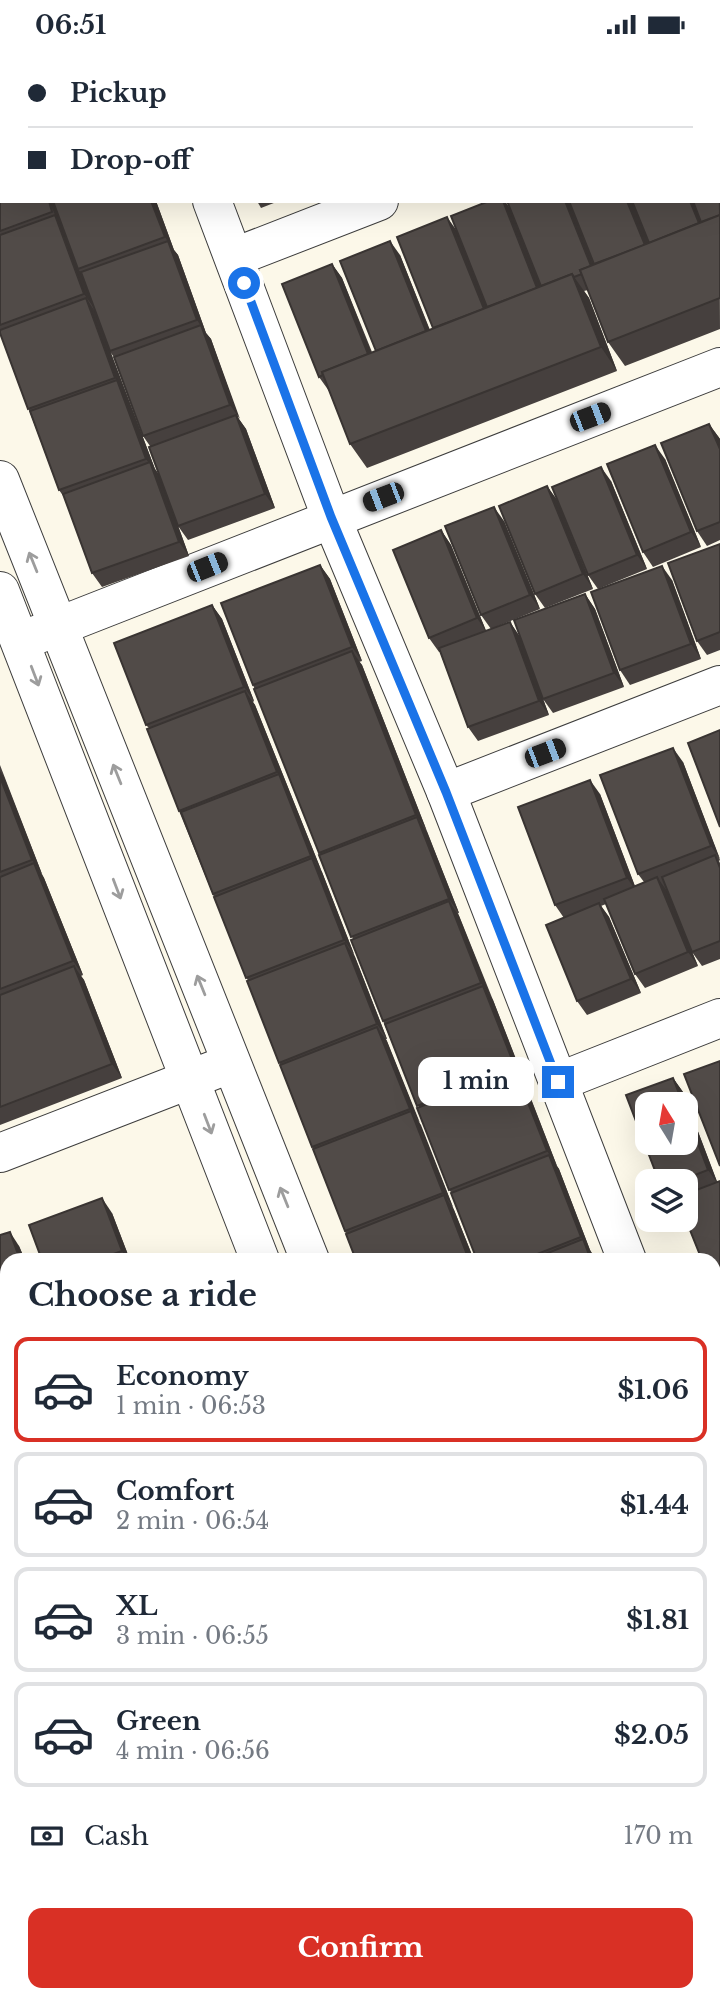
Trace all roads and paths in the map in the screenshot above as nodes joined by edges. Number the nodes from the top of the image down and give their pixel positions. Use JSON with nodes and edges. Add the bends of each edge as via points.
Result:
{"nodes":[{"id":1,"x":213,"y":203,"type":"edge"},
{"id":2,"x":374,"y":203,"type":"edge"},
{"id":3,"x":235,"y":257,"type":"junction"},
{"id":4,"x":720,"y":367,"type":"edge"},
{"id":5,"x":0,"y":480,"type":"edge"},
{"id":6,"x":331,"y":517,"type":"junction"},
{"id":7,"x":0,"y":591,"type":"edge"},
{"id":8,"x":58,"y":627,"type":"junction"},
{"id":9,"x":21,"y":641,"type":"junction"},
{"id":10,"x":720,"y":685,"type":"edge"},
{"id":11,"x":446,"y":792,"type":"junction"},
{"id":12,"x":720,"y":1018,"type":"edge"},
{"id":13,"x":232,"y":1063,"type":"junction"},
{"id":14,"x":191,"y":1079,"type":"junction"},
{"id":15,"x":558,"y":1082,"type":"junction"},
{"id":16,"x":0,"y":1153,"type":"edge"},
{"id":17,"x":257,"y":1253,"type":"edge"},
{"id":18,"x":307,"y":1253,"type":"edge"},
{"id":19,"x":624,"y":1253,"type":"edge"}],
"edges":[{"from":1,"to":3,"type":"street"},
{"from":2,"to":3,"type":"street"},
{"from":3,"to":6,"type":"street"},
{"from":4,"to":6,"type":"street"},
{"from":8,"to":5,"type":"street","one_way":true},
{"from":6,"to":8,"type":"street"},
{"from":6,"to":11,"type":"street"},
{"from":7,"to":9,"type":"street"},
{"from":8,"to":9,"type":"street"},
{"from":13,"to":8,"type":"street","one_way":true},
{"from":9,"to":14,"type":"street","one_way":true},
{"from":10,"to":11,"type":"street"},
{"from":11,"to":15,"type":"street"},
{"from":12,"to":15,"type":"street"},
{"from":13,"to":14,"type":"street"},
{"from":18,"to":13,"type":"street","one_way":true},
{"from":14,"to":16,"type":"street"},
{"from":14,"to":17,"type":"street","one_way":true},
{"from":15,"to":19,"type":"street"}]}
